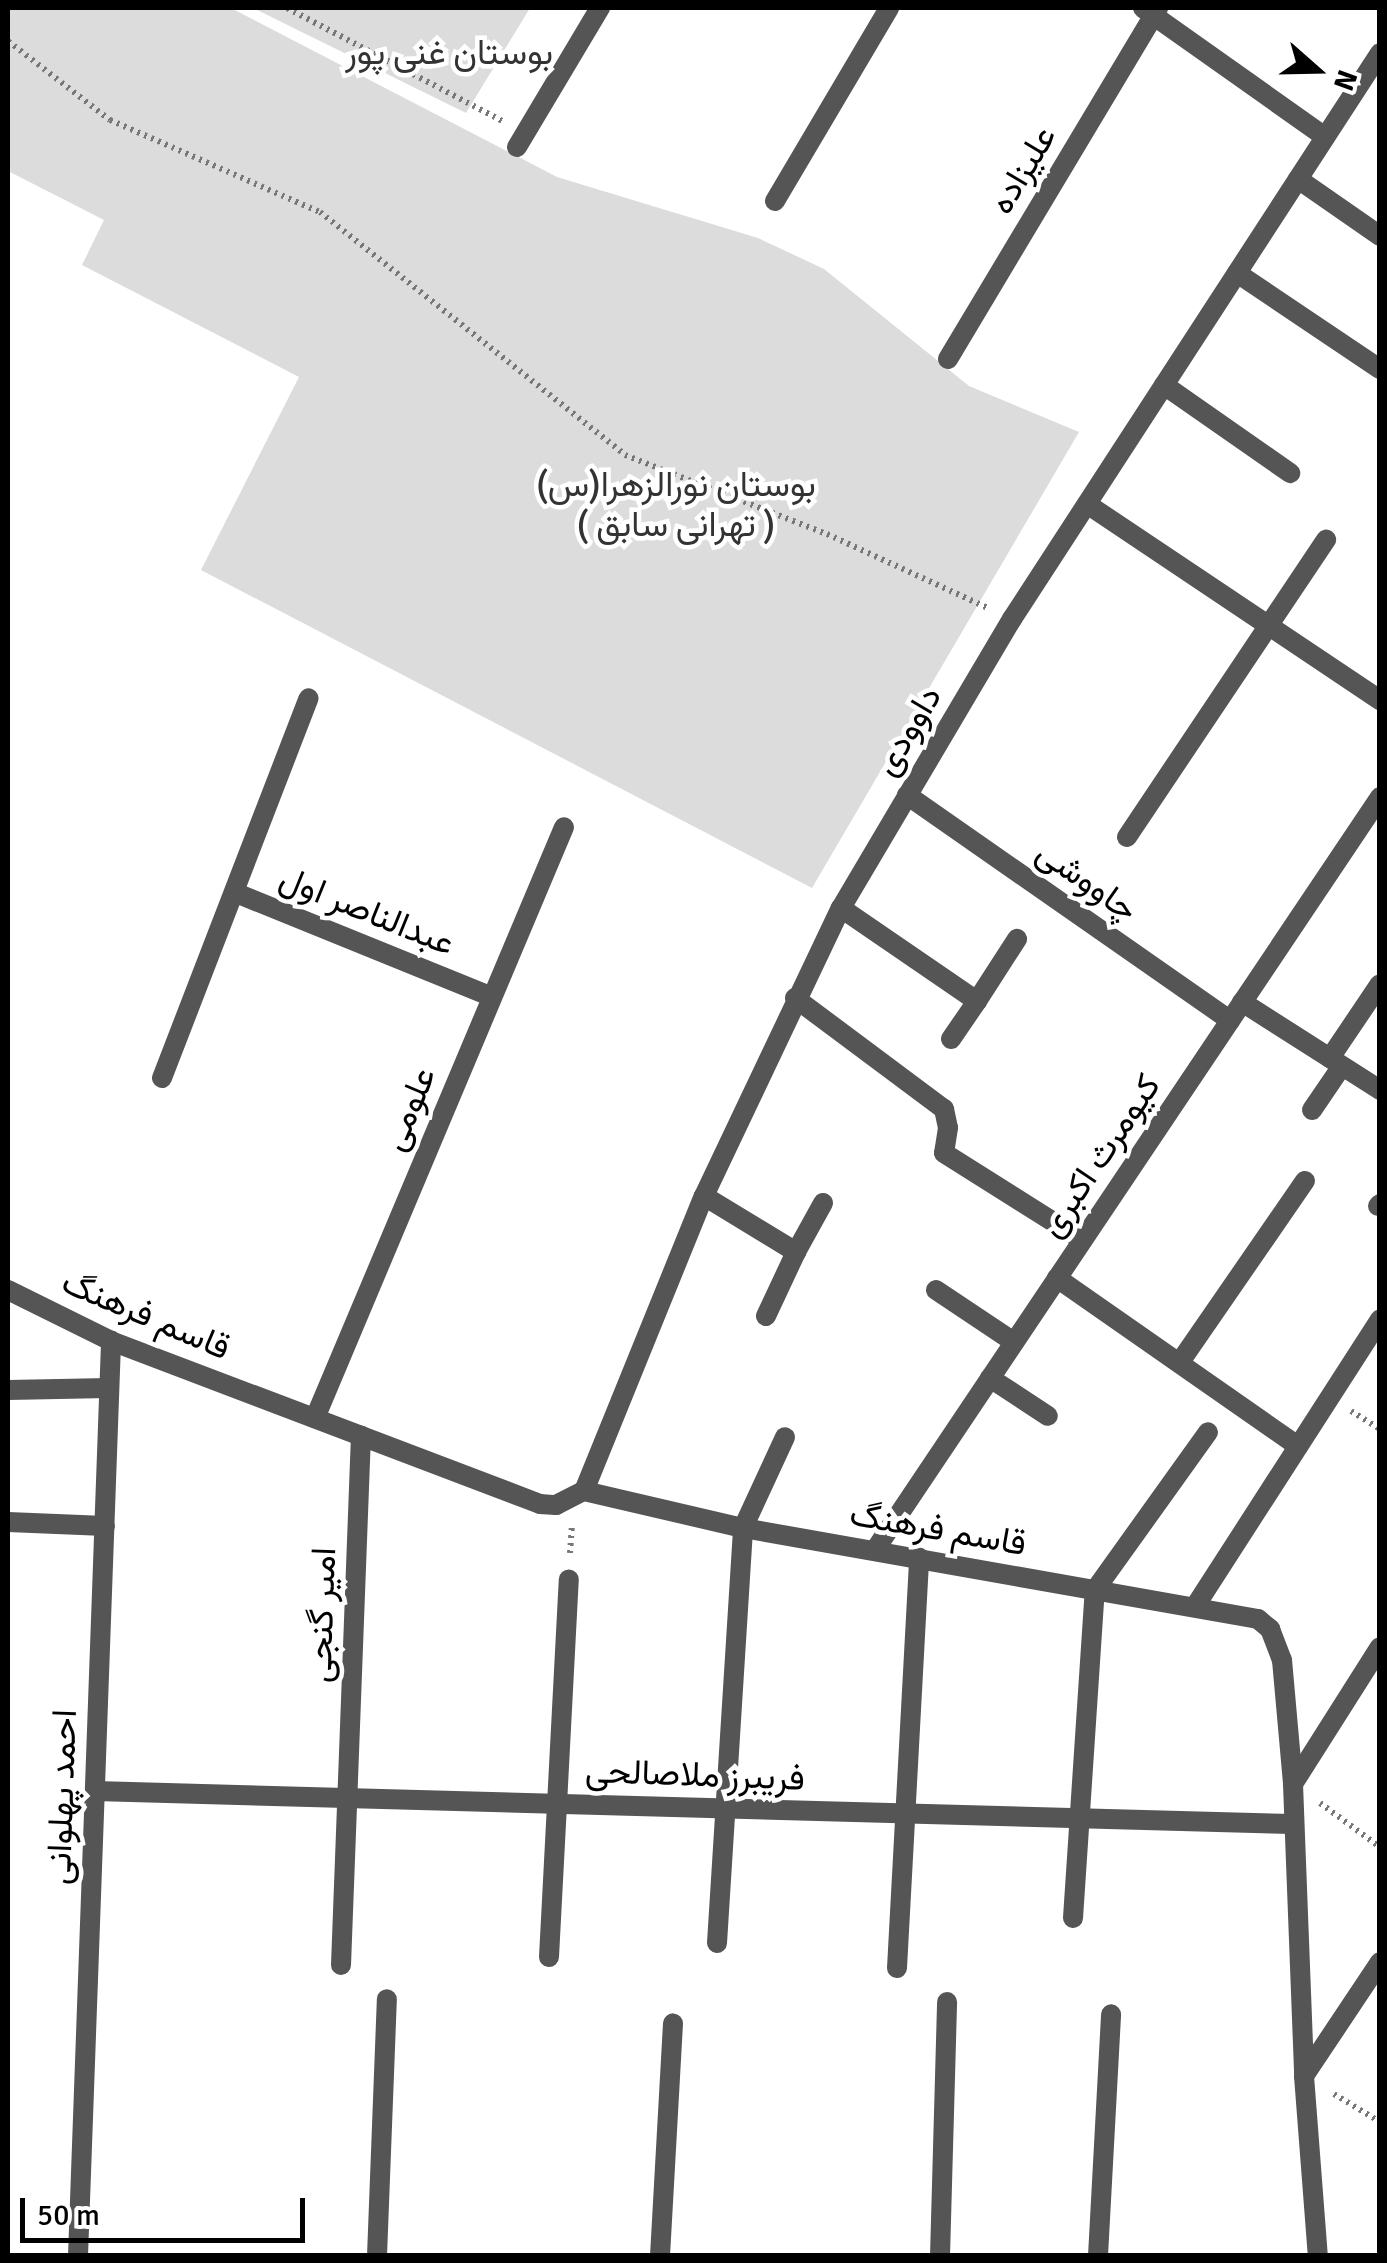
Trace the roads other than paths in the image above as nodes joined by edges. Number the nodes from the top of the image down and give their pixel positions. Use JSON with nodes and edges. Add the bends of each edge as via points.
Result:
{"nodes":[{"id":1,"x":600,"y":8,"type":"edge"},
{"id":2,"x":889,"y":8,"type":"edge"},
{"id":3,"x":1151,"y":10,"type":"edge"},
{"id":4,"x":1377,"y":64,"type":"edge"},
{"id":5,"x":1325,"y":136,"type":"junction"},
{"id":6,"x":520,"y":140,"type":"road end"},
{"id":7,"x":1298,"y":179,"type":"junction"},
{"id":8,"x":775,"y":201,"type":"dead end"},
{"id":9,"x":1380,"y":236,"type":"edge"},
{"id":10,"x":1237,"y":273,"type":"junction"},
{"id":11,"x":948,"y":358,"type":"dead end"},
{"id":12,"x":1380,"y":370,"type":"edge"},
{"id":13,"x":1164,"y":385,"type":"junction"},
{"id":14,"x":1290,"y":472,"type":"dead end"},
{"id":15,"x":1088,"y":504,"type":"junction"},
{"id":16,"x":1326,"y":540,"type":"dead end"},
{"id":17,"x":1268,"y":626,"type":"junction"},
{"id":18,"x":309,"y":698,"type":"dead end"},
{"id":19,"x":1380,"y":700,"type":"edge"},
{"id":20,"x":907,"y":795,"type":"junction"},
{"id":21,"x":1375,"y":812,"type":"edge"},
{"id":22,"x":564,"y":827,"type":"dead end"},
{"id":23,"x":1127,"y":837,"type":"dead end"},
{"id":24,"x":236,"y":893,"type":"junction"},
{"id":25,"x":841,"y":908,"type":"junction"},
{"id":26,"x":1017,"y":939,"type":"dead end"},
{"id":27,"x":1380,"y":984,"type":"edge"},
{"id":28,"x":492,"y":997,"type":"junction"},
{"id":29,"x":794,"y":998,"type":"junction"},
{"id":30,"x":976,"y":1000,"type":"junction"},
{"id":31,"x":1242,"y":1002,"type":"junction"},
{"id":32,"x":1230,"y":1020,"type":"junction"},
{"id":33,"x":951,"y":1040,"type":"dead end"},
{"id":34,"x":1336,"y":1062,"type":"junction"},
{"id":35,"x":162,"y":1078,"type":"dead end"},
{"id":36,"x":1380,"y":1090,"type":"edge"},
{"id":37,"x":1312,"y":1110,"type":"dead end"},
{"id":38,"x":1305,"y":1182,"type":"dead end"},
{"id":39,"x":704,"y":1196,"type":"junction"},
{"id":40,"x":824,"y":1203,"type":"dead end"},
{"id":41,"x":1082,"y":1240,"type":"junction"},
{"id":42,"x":796,"y":1252,"type":"junction"},
{"id":43,"x":1057,"y":1278,"type":"junction"},
{"id":44,"x":8,"y":1290,"type":"edge"},
{"id":45,"x":936,"y":1290,"type":"dead end"},
{"id":46,"x":766,"y":1316,"type":"dead end"},
{"id":47,"x":1380,"y":1319,"type":"edge"},
{"id":48,"x":111,"y":1340,"type":"junction"},
{"id":49,"x":1014,"y":1342,"type":"junction"},
{"id":50,"x":1180,"y":1362,"type":"junction"},
{"id":51,"x":990,"y":1378,"type":"junction"},
{"id":52,"x":109,"y":1388,"type":"junction"},
{"id":53,"x":8,"y":1390,"type":"edge"},
{"id":54,"x":1048,"y":1416,"type":"dead end"},
{"id":55,"x":315,"y":1418,"type":"junction"},
{"id":56,"x":1208,"y":1432,"type":"dead end"},
{"id":57,"x":361,"y":1435,"type":"junction"},
{"id":58,"x":785,"y":1437,"type":"dead end"},
{"id":59,"x":1303,"y":1438,"type":"junction"},
{"id":60,"x":578,"y":1495,"type":"junction"},
{"id":61,"x":8,"y":1522,"type":"edge"},
{"id":62,"x":105,"y":1526,"type":"junction"},
{"id":63,"x":743,"y":1528,"type":"junction"},
{"id":64,"x":874,"y":1550,"type":"junction"},
{"id":65,"x":919,"y":1558,"type":"junction"},
{"id":66,"x":568,"y":1580,"type":"road end"},
{"id":67,"x":1096,"y":1590,"type":"junction"},
{"id":68,"x":1196,"y":1606,"type":"junction"},
{"id":69,"x":1380,"y":1647,"type":"edge"},
{"id":70,"x":1293,"y":1784,"type":"junction"},
{"id":71,"x":95,"y":1791,"type":"junction"},
{"id":72,"x":347,"y":1798,"type":"junction"},
{"id":73,"x":557,"y":1804,"type":"junction"},
{"id":74,"x":725,"y":1809,"type":"junction"},
{"id":75,"x":903,"y":1814,"type":"junction"},
{"id":76,"x":1080,"y":1818,"type":"junction"},
{"id":77,"x":1294,"y":1824,"type":"junction"},
{"id":78,"x":1073,"y":1918,"type":"dead end"},
{"id":79,"x":717,"y":1944,"type":"dead end"},
{"id":80,"x":549,"y":1956,"type":"dead end"},
{"id":81,"x":1380,"y":1962,"type":"edge"},
{"id":82,"x":341,"y":1965,"type":"dead end"},
{"id":83,"x":896,"y":1968,"type":"dead end"},
{"id":84,"x":387,"y":1998,"type":"dead end"},
{"id":85,"x":947,"y":2002,"type":"dead end"},
{"id":86,"x":1111,"y":2014,"type":"dead end"},
{"id":87,"x":673,"y":2023,"type":"dead end"},
{"id":88,"x":1304,"y":2076,"type":"junction"},
{"id":89,"x":78,"y":2256,"type":"edge"},
{"id":90,"x":377,"y":2256,"type":"edge"},
{"id":91,"x":660,"y":2256,"type":"edge"},
{"id":92,"x":940,"y":2256,"type":"edge"},
{"id":93,"x":1098,"y":2256,"type":"edge"},
{"id":94,"x":1318,"y":2256,"type":"edge"}],
"edges":[{"from":1,"to":6,"type":"street"},
{"from":2,"to":8,"type":"street"},
{"from":3,"to":5,"type":"street"},
{"from":3,"to":11,"type":"street","name":"علیزاده"},
{"from":4,"to":5,"type":"street","name":"داوودی"},
{"from":5,"to":7,"type":"street","name":"داوودی"},
{"from":7,"to":9,"type":"street"},
{"from":7,"to":10,"type":"street","name":"داوودی"},
{"from":10,"to":12,"type":"street"},
{"from":10,"to":13,"type":"street","name":"داوودی"},
{"from":13,"to":14,"type":"street"},
{"from":13,"to":15,"type":"street","name":"داوودی"},
{"from":15,"to":17,"type":"street"},
{"from":15,"to":20,"type":"street","name":"داوودی"},
{"from":16,"to":17,"type":"street"},
{"from":17,"to":19,"type":"street"},
{"from":17,"to":23,"type":"street"},
{"from":18,"to":24,"type":"street"},
{"from":20,"to":25,"type":"street","name":"داوودی"},
{"from":20,"to":32,"type":"street","name":"چاووشی"},
{"from":21,"to":31,"type":"street","name":"کیومرث اکبری"},
{"from":22,"to":28,"type":"street","name":"علومی"},
{"from":24,"to":28,"type":"street","name":"عبدالناصر اول"},
{"from":24,"to":35,"type":"street","name":"عبدالناصر اول"},
{"from":25,"to":29,"type":"street","name":"داوودی"},
{"from":25,"to":30,"type":"street"},
{"from":26,"to":30,"type":"street"},
{"from":27,"to":34,"type":"street"},
{"from":28,"to":55,"type":"street","name":"علومی"},
{"from":29,"to":39,"type":"street","name":"داوودی"},
{"from":29,"to":41,"type":"street","via":[[944,1109],[944,1154]]},
{"from":30,"to":33,"type":"street"},
{"from":31,"to":32,"type":"street","name":"کیومرث اکبری"},
{"from":31,"to":34,"type":"street"},
{"from":32,"to":41,"type":"street","name":"کیومرث اکبری"},
{"from":34,"to":36,"type":"street"},
{"from":34,"to":37,"type":"street"},
{"from":38,"to":50,"type":"street"},
{"from":39,"to":42,"type":"street"},
{"from":39,"to":60,"type":"street","name":"داوودی"},
{"from":40,"to":42,"type":"street"},
{"from":41,"to":43,"type":"street","name":"کیومرث اکبری"},
{"from":42,"to":46,"type":"street"},
{"from":43,"to":49,"type":"street","name":"کیومرث اکبری"},
{"from":43,"to":50,"type":"street"},
{"from":44,"to":48,"type":"street","name":"قاسم فرهنگ"},
{"from":45,"to":49,"type":"street"},
{"from":47,"to":59,"type":"street"},
{"from":48,"to":52,"type":"street","name":"احمد پهلوانی"},
{"from":48,"to":55,"type":"street","name":"قاسم فرهنگ"},
{"from":49,"to":51,"type":"street","name":"کیومرث اکبری"},
{"from":50,"to":59,"type":"street"},
{"from":51,"to":54,"type":"street"},
{"from":51,"to":64,"type":"street","name":"کیومرث اکبری"},
{"from":52,"to":53,"type":"street"},
{"from":52,"to":62,"type":"street","name":"احمد پهلوانی"},
{"from":55,"to":57,"type":"street","name":"قاسم فرهنگ"},
{"from":56,"to":67,"type":"street"},
{"from":57,"to":60,"type":"street","name":"قاسم فرهنگ","via":[[540,1504]]},
{"from":57,"to":72,"type":"street","name":"امیر گنجی"},
{"from":58,"to":63,"type":"street"},
{"from":59,"to":68,"type":"street"},
{"from":60,"to":63,"type":"street","name":"قاسم فرهنگ"},
{"from":61,"to":62,"type":"street"},
{"from":62,"to":71,"type":"street","name":"احمد پهلوانی"},
{"from":63,"to":64,"type":"street","name":"قاسم فرهنگ"},
{"from":63,"to":74,"type":"street"},
{"from":64,"to":65,"type":"street","name":"قاسم فرهنگ"},
{"from":65,"to":67,"type":"street","name":"قاسم فرهنگ"},
{"from":65,"to":75,"type":"street"},
{"from":66,"to":73,"type":"street"},
{"from":67,"to":68,"type":"street","name":"قاسم فرهنگ"},
{"from":67,"to":76,"type":"street"},
{"from":68,"to":70,"type":"street","name":"قاسم فرهنگ","via":[[1258,1619],[1279,1644]]},
{"from":69,"to":70,"type":"street"},
{"from":70,"to":77,"type":"street","name":"قاسم فرهنگ"},
{"from":71,"to":72,"type":"street","name":"فریبرز ملاصالحی"},
{"from":71,"to":89,"type":"street","name":"احمد پهلوانی"},
{"from":72,"to":73,"type":"street","name":"فریبرز ملاصالحی"},
{"from":72,"to":82,"type":"street","name":"امیر گنجی"},
{"from":73,"to":74,"type":"street","name":"فریبرز ملاصالحی"},
{"from":73,"to":80,"type":"street"},
{"from":74,"to":75,"type":"street","name":"فریبرز ملاصالحی"},
{"from":74,"to":79,"type":"street"},
{"from":75,"to":76,"type":"street","name":"فریبرز ملاصالحی"},
{"from":75,"to":83,"type":"street"},
{"from":76,"to":77,"type":"street","name":"فریبرز ملاصالحی"},
{"from":76,"to":78,"type":"street"},
{"from":77,"to":88,"type":"street","name":"قاسم فرهنگ"},
{"from":81,"to":88,"type":"street"},
{"from":84,"to":90,"type":"street"},
{"from":85,"to":92,"type":"street"},
{"from":86,"to":93,"type":"street"},
{"from":87,"to":91,"type":"street"},
{"from":88,"to":94,"type":"street","name":"قاسم فرهنگ"}]}
